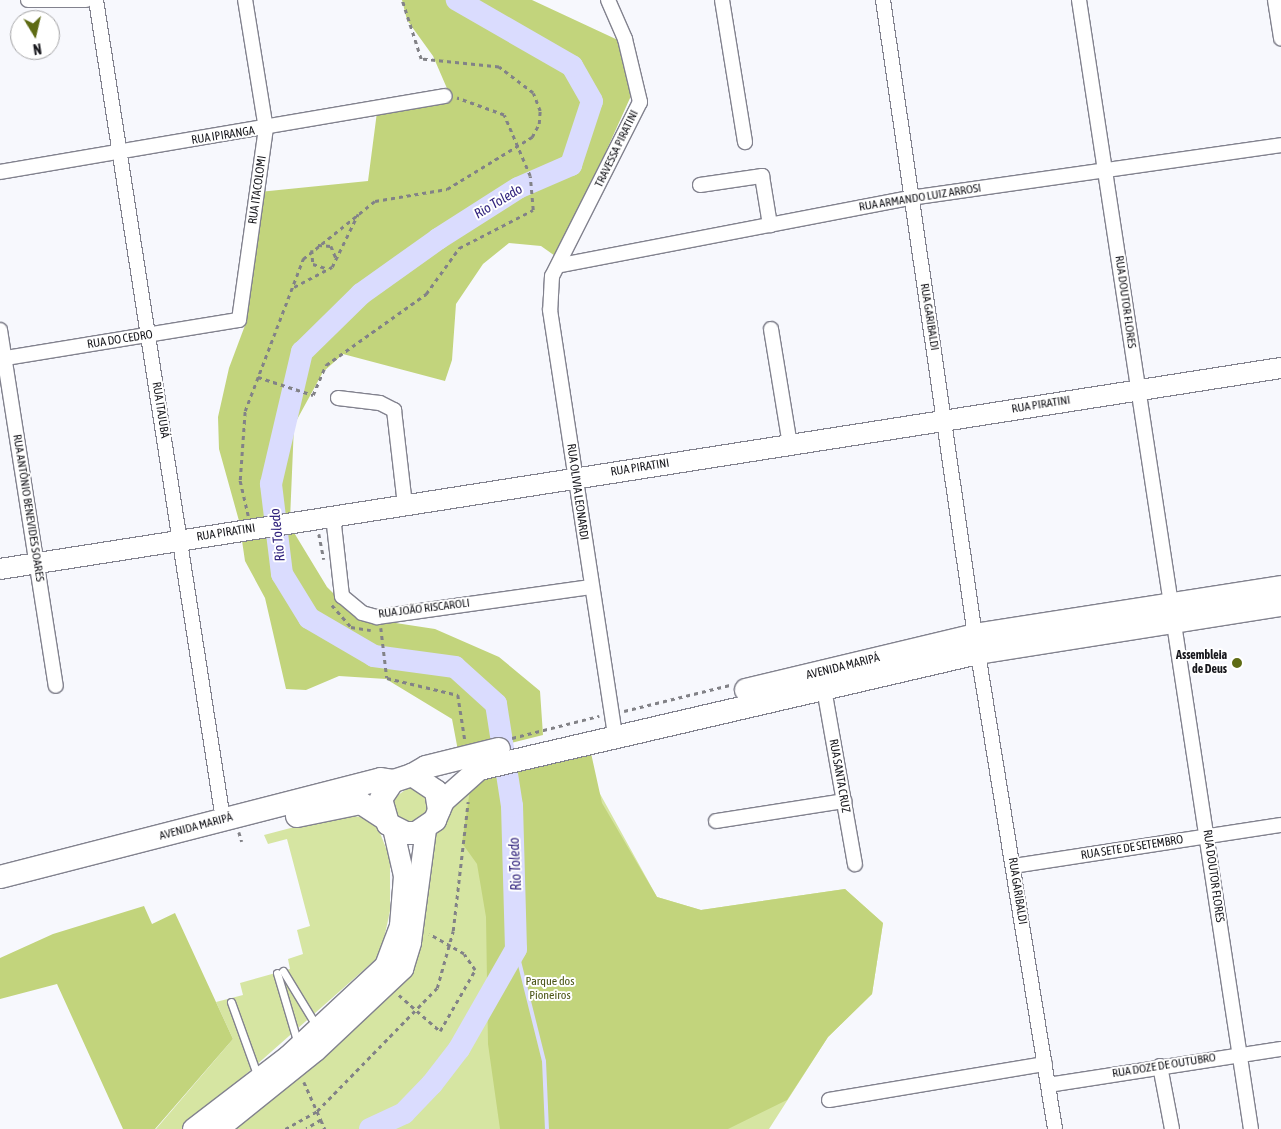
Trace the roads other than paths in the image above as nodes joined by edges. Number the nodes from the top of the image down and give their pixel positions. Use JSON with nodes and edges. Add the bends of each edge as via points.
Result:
{"nodes":[{"id":1,"x":28,"y":0,"type":"edge"},
{"id":2,"x":86,"y":0,"type":"edge"},
{"id":3,"x":96,"y":0,"type":"edge"},
{"id":4,"x":245,"y":0,"type":"edge"},
{"id":5,"x":611,"y":0,"type":"edge"},
{"id":6,"x":722,"y":0,"type":"edge"},
{"id":7,"x":883,"y":0,"type":"edge"},
{"id":8,"x":1079,"y":0,"type":"edge"},
{"id":9,"x":1275,"y":0,"type":"edge"},
{"id":10,"x":1281,"y":39,"type":"edge"},
{"id":11,"x":446,"y":96,"type":"road end"},
{"id":12,"x":266,"y":129,"type":"junction"},
{"id":13,"x":746,"y":142,"type":"dead end"},
{"id":14,"x":1281,"y":146,"type":"edge"},
{"id":15,"x":120,"y":152,"type":"junction"},
{"id":16,"x":1106,"y":170,"type":"junction"},
{"id":17,"x":0,"y":172,"type":"edge"},
{"id":18,"x":700,"y":185,"type":"dead end"},
{"id":19,"x":910,"y":198,"type":"junction"},
{"id":20,"x":770,"y":225,"type":"junction"},
{"id":21,"x":561,"y":266,"type":"junction"},
{"id":22,"x":239,"y":320,"type":"joint"},
{"id":23,"x":771,"y":329,"type":"dead end"},
{"id":24,"x":0,"y":330,"type":"edge"},
{"id":25,"x":148,"y":336,"type":"junction"},
{"id":26,"x":2,"y":359,"type":"edge"},
{"id":27,"x":1281,"y":368,"type":"edge"},
{"id":28,"x":1137,"y":390,"type":"junction"},
{"id":29,"x":338,"y":398,"type":"dead end"},
{"id":30,"x":946,"y":420,"type":"junction"},
{"id":31,"x":790,"y":445,"type":"junction"},
{"id":32,"x":575,"y":478,"type":"junction"},
{"id":33,"x":405,"y":505,"type":"junction"},
{"id":34,"x":333,"y":516,"type":"junction"},
{"id":35,"x":180,"y":540,"type":"junction"},
{"id":36,"x":37,"y":563,"type":"junction"},
{"id":37,"x":0,"y":569,"type":"edge"},
{"id":38,"x":591,"y":587,"type":"junction"},
{"id":39,"x":1281,"y":587,"type":"edge"},
{"id":40,"x":1281,"y":605,"type":"edge"},
{"id":41,"x":1170,"y":614,"type":"junction"},
{"id":42,"x":977,"y":644,"type":"junction"},
{"id":43,"x":822,"y":680,"type":"junction"},
{"id":44,"x":56,"y":686,"type":"dead end"},
{"id":45,"x":614,"y":729,"type":"junction"},
{"id":46,"x":474,"y":758,"type":"junction"},
{"id":47,"x":402,"y":778,"type":"junction"},
{"id":48,"x":844,"y":801,"type":"junction"},
{"id":49,"x":439,"y":810,"type":"junction"},
{"id":50,"x":223,"y":820,"type":"junction"},
{"id":51,"x":716,"y":821,"type":"dead end"},
{"id":52,"x":388,"y":823,"type":"junction"},
{"id":53,"x":1281,"y":824,"type":"edge"},
{"id":54,"x":426,"y":829,"type":"junction"},
{"id":55,"x":1207,"y":836,"type":"junction"},
{"id":56,"x":855,"y":864,"type":"dead end"},
{"id":57,"x":1013,"y":866,"type":"junction"},
{"id":58,"x":0,"y":877,"type":"edge"},
{"id":59,"x":0,"y":891,"type":"edge"},
{"id":60,"x":231,"y":1002,"type":"dead end"},
{"id":61,"x":322,"y":1035,"type":"junction"},
{"id":62,"x":1281,"y":1049,"type":"edge"},
{"id":63,"x":1239,"y":1055,"type":"junction"},
{"id":64,"x":301,"y":1057,"type":"junction"},
{"id":65,"x":1045,"y":1064,"type":"junction"},
{"id":66,"x":1160,"y":1066,"type":"junction"},
{"id":67,"x":258,"y":1078,"type":"junction"},
{"id":68,"x":1048,"y":1085,"type":"junction"},
{"id":69,"x":829,"y":1100,"type":"dead end"},
{"id":70,"x":193,"y":1129,"type":"edge"},
{"id":71,"x":219,"y":1129,"type":"edge"},
{"id":72,"x":1055,"y":1129,"type":"edge"},
{"id":73,"x":1172,"y":1129,"type":"edge"},
{"id":74,"x":1251,"y":1129,"type":"edge"}],
"edges":[{"from":1,"to":2,"type":"street"},
{"from":3,"to":15,"type":"street","name":"RUA ITAJUBÁ"},
{"from":4,"to":12,"type":"street","name":"RUA ITACOLOMI"},
{"from":5,"to":21,"type":"street","name":"TRAVESSA PIRATINI","via":[[625,39],[640,102]]},
{"from":6,"to":13,"type":"street"},
{"from":7,"to":19,"type":"street","name":"RUA GARIBALDI"},
{"from":8,"to":16,"type":"street","name":"RUA DOUTOR FLORES"},
{"from":9,"to":10,"type":"street"},
{"from":11,"to":12,"type":"street","name":"RUA IPIRANGA"},
{"from":12,"to":15,"type":"street","name":"RUA IPIRANGA"},
{"from":12,"to":22,"type":"street","name":"RUA ITACOLOMI"},
{"from":14,"to":16,"type":"street","name":"RUA ARMANDO LUIZ ARROSI"},
{"from":15,"to":17,"type":"street","name":"RUA IPIRANGA"},
{"from":15,"to":25,"type":"street","name":"RUA ITAJUBÁ"},
{"from":16,"to":19,"type":"street","name":"RUA ARMANDO LUIZ ARROSI"},
{"from":16,"to":28,"type":"street","name":"RUA DOUTOR FLORES"},
{"from":18,"to":20,"type":"street","via":[[762,176]]},
{"from":19,"to":20,"type":"street","name":"RUA ARMANDO LUIZ ARROSI"},
{"from":19,"to":30,"type":"street","name":"RUA GARIBALDI"},
{"from":20,"to":21,"type":"street","name":"RUA ARMANDO LUIZ ARROSI"},
{"from":21,"to":32,"type":"street","name":"RUA OLIVIA LEONARDI","via":[[552,276],[550,310]]},
{"from":22,"to":25,"type":"street","name":"RUA DO CEDRO"},
{"from":23,"to":31,"type":"street"},
{"from":24,"to":26,"type":"street","name":"RUA ANTÔNIO BENEVIDES SOARES"},
{"from":25,"to":26,"type":"street","name":"RUA DO CEDRO"},
{"from":25,"to":35,"type":"street","name":"RUA ITAJUBÁ"},
{"from":26,"to":36,"type":"street","name":"RUA ANTÔNIO BENEVIDES SOARES"},
{"from":27,"to":28,"type":"street","name":"RUA PIRATINI"},
{"from":28,"to":30,"type":"street","name":"RUA PIRATINI"},
{"from":28,"to":41,"type":"street","name":"RUA DOUTOR FLORES"},
{"from":29,"to":33,"type":"street","via":[[380,403],[394,410]]},
{"from":30,"to":31,"type":"street","name":"RUA PIRATINI"},
{"from":30,"to":42,"type":"street","name":"RUA GARIBALDI"},
{"from":31,"to":32,"type":"street","name":"RUA PIRATINI"},
{"from":32,"to":33,"type":"street","name":"RUA PIRATINI"},
{"from":32,"to":38,"type":"street","name":"RUA OLIVIA LEONARDI"},
{"from":33,"to":34,"type":"street","name":"RUA PIRATINI"},
{"from":34,"to":35,"type":"street","name":"RUA PIRATINI"},
{"from":34,"to":38,"type":"street","name":"RUA JOÃO RISCAROLI","via":[[342,596],[362,613],[377,617]]},
{"from":35,"to":36,"type":"street","name":"RUA PIRATINI"},
{"from":35,"to":50,"type":"street","name":"RUA ITAJUBÁ"},
{"from":36,"to":37,"type":"street","name":"RUA PIRATINI"},
{"from":36,"to":44,"type":"street","name":"RUA ANTÔNIO BENEVIDES SOARES"},
{"from":38,"to":45,"type":"street","name":"RUA OLIVIA LEONARDI"},
{"from":39,"to":41,"type":"main road","name":"AVENIDA MARIPÁ"},
{"from":40,"to":41,"type":"main road","name":"AVENIDA MARIPÁ"},
{"from":41,"to":42,"type":"main road","name":"AVENIDA MARIPÁ"},
{"from":41,"to":55,"type":"street","name":"RUA DOUTOR FLORES"},
{"from":42,"to":43,"type":"main road","name":"AVENIDA MARIPÁ"},
{"from":42,"to":57,"type":"street","name":"RUA GARIBALDI"},
{"from":43,"to":45,"type":"main road","name":"AVENIDA MARIPÁ"},
{"from":43,"to":48,"type":"street","name":"RUA SANTA CRUZ"},
{"from":45,"to":46,"type":"main road","name":"AVENIDA MARIPÁ","via":[[529,750]]},
{"from":46,"to":47,"type":"main road","name":"AVENIDA MARIPÁ","via":[[426,767]]},
{"from":46,"to":49,"type":"main road","name":"AVENIDA MARIPÁ"},
{"from":47,"to":49,"type":"main road","via":[[436,791]]},
{"from":47,"to":50,"type":"main road","name":"AVENIDA MARIPÁ","via":[[381,779]]},
{"from":47,"to":52,"type":"main road","via":[[381,799]]},
{"from":48,"to":51,"type":"street"},
{"from":48,"to":56,"type":"street","name":"RUA SANTA CRUZ"},
{"from":49,"to":54,"type":"main road"},
{"from":50,"to":58,"type":"main road","name":"AVENIDA MARIPÁ"},
{"from":52,"to":54,"type":"main road","via":[[406,834]]},
{"from":52,"to":59,"type":"main road","name":"AVENIDA MARIPÁ","via":[[361,804],[313,811]]},
{"from":52,"to":61,"type":"street","via":[[404,876],[394,947],[385,966]]},
{"from":53,"to":55,"type":"street","name":"RUA SETE DE SETEMBRO"},
{"from":54,"to":61,"type":"street","via":[[414,926],[403,969],[388,985]]},
{"from":55,"to":57,"type":"street","name":"RUA SETE DE SETEMBRO"},
{"from":55,"to":63,"type":"street","name":"RUA DOUTOR FLORES"},
{"from":57,"to":65,"type":"street","name":"RUA GARIBALDI"},
{"from":60,"to":67,"type":"lane"},
{"from":61,"to":64,"type":"street"},
{"from":61,"to":64,"type":"lane","via":[[280,972]]},
{"from":62,"to":63,"type":"street","name":"RUA DOZE DE OUTUBRO"},
{"from":63,"to":66,"type":"street","name":"RUA DOZE DE OUTUBRO"},
{"from":63,"to":74,"type":"street","name":"RUA DOUTOR FLORES"},
{"from":64,"to":67,"type":"street"},
{"from":64,"to":71,"type":"street"},
{"from":65,"to":68,"type":"street","name":"RUA GARIBALDI"},
{"from":65,"to":69,"type":"street"},
{"from":66,"to":68,"type":"street","name":"RUA DOZE DE OUTUBRO"},
{"from":66,"to":73,"type":"street"},
{"from":67,"to":70,"type":"street"},
{"from":68,"to":72,"type":"street","name":"RUA GARIBALDI"}]}
